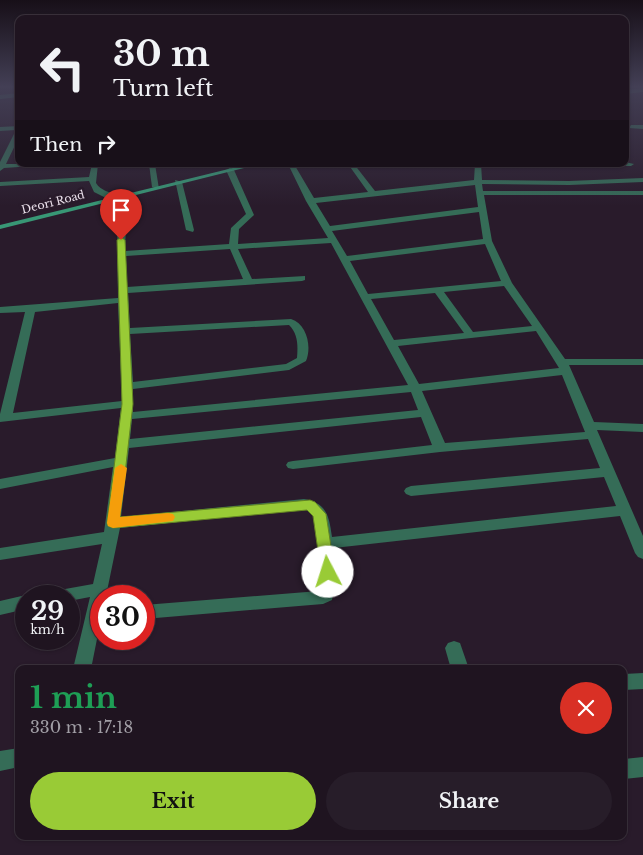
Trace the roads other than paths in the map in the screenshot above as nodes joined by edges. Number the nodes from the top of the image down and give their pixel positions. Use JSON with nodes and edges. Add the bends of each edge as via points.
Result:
{"nodes":[{"id":1,"x":631,"y":127,"type":"dead end"},
{"id":2,"x":643,"y":127,"type":"edge"},
{"id":3,"x":0,"y":129,"type":"edge"},
{"id":4,"x":15,"y":131,"type":"edge"},
{"id":5,"x":15,"y":138,"type":"edge"},
{"id":6,"x":0,"y":145,"type":"edge"},
{"id":7,"x":11,"y":147,"type":"junction"},
{"id":8,"x":15,"y":148,"type":"edge"},
{"id":9,"x":629,"y":162,"type":"edge"},
{"id":10,"x":631,"y":164,"type":"joint"},
{"id":11,"x":15,"y":166,"type":"edge"},
{"id":12,"x":1,"y":167,"type":"edge"},
{"id":13,"x":94,"y":167,"type":"edge"},
{"id":14,"x":153,"y":167,"type":"edge"},
{"id":15,"x":241,"y":167,"type":"edge"},
{"id":16,"x":293,"y":167,"type":"edge"},
{"id":17,"x":353,"y":167,"type":"edge"},
{"id":18,"x":478,"y":167,"type":"edge"},
{"id":19,"x":230,"y":170,"type":"junction"},
{"id":20,"x":92,"y":179,"type":"junction"},
{"id":21,"x":643,"y":180,"type":"edge"},
{"id":22,"x":178,"y":182,"type":"junction"},
{"id":23,"x":0,"y":184,"type":"edge"},
{"id":24,"x":156,"y":187,"type":"junction"},
{"id":25,"x":479,"y":187,"type":"junction"},
{"id":26,"x":643,"y":193,"type":"edge"},
{"id":27,"x":373,"y":194,"type":"junction"},
{"id":28,"x":113,"y":198,"type":"junction"},
{"id":29,"x":310,"y":201,"type":"junction"},
{"id":30,"x":482,"y":209,"type":"junction"},
{"id":31,"x":0,"y":227,"type":"edge"},
{"id":32,"x":326,"y":229,"type":"junction"},
{"id":33,"x":190,"y":230,"type":"dead end"},
{"id":34,"x":332,"y":240,"type":"junction"},
{"id":35,"x":488,"y":241,"type":"junction"},
{"id":36,"x":233,"y":247,"type":"junction"},
{"id":37,"x":121,"y":254,"type":"junction"},
{"id":38,"x":344,"y":259,"type":"junction"},
{"id":39,"x":302,"y":278,"type":"dead end"},
{"id":40,"x":249,"y":282,"type":"junction"},
{"id":41,"x":507,"y":283,"type":"junction"},
{"id":42,"x":438,"y":290,"type":"junction"},
{"id":43,"x":124,"y":295,"type":"junction"},
{"id":44,"x":364,"y":297,"type":"junction"},
{"id":45,"x":31,"y":309,"type":"junction"},
{"id":46,"x":0,"y":310,"type":"edge"},
{"id":47,"x":539,"y":328,"type":"junction"},
{"id":48,"x":125,"y":331,"type":"junction"},
{"id":49,"x":471,"y":336,"type":"junction"},
{"id":50,"x":390,"y":344,"type":"junction"},
{"id":51,"x":643,"y":362,"type":"edge"},
{"id":52,"x":564,"y":366,"type":"junction"},
{"id":53,"x":127,"y":386,"type":"junction"},
{"id":54,"x":415,"y":388,"type":"junction"},
{"id":55,"x":127,"y":410,"type":"junction"},
{"id":56,"x":425,"y":413,"type":"junction"},
{"id":57,"x":3,"y":417,"type":"edge"},
{"id":58,"x":643,"y":428,"type":"edge"},
{"id":59,"x":590,"y":430,"type":"junction"},
{"id":60,"x":123,"y":444,"type":"junction"},
{"id":61,"x":440,"y":448,"type":"junction"},
{"id":62,"x":122,"y":461,"type":"junction"},
{"id":63,"x":293,"y":465,"type":"dead end"},
{"id":64,"x":608,"y":472,"type":"junction"},
{"id":65,"x":0,"y":484,"type":"edge"},
{"id":66,"x":411,"y":491,"type":"dead end"},
{"id":67,"x":624,"y":510,"type":"junction"},
{"id":68,"x":112,"y":530,"type":"junction"},
{"id":69,"x":325,"y":543,"type":"junction"},
{"id":70,"x":643,"y":553,"type":"edge"},
{"id":71,"x":0,"y":554,"type":"edge"},
{"id":72,"x":100,"y":585,"type":"edge"},
{"id":73,"x":15,"y":605,"type":"edge"},
{"id":74,"x":0,"y":608,"type":"edge"},
{"id":75,"x":155,"y":611,"type":"edge"},
{"id":76,"x":90,"y":640,"type":"edge"},
{"id":77,"x":454,"y":648,"type":"dead end"},
{"id":78,"x":83,"y":665,"type":"edge"},
{"id":79,"x":459,"y":665,"type":"edge"},
{"id":80,"x":643,"y":681,"type":"edge"},
{"id":81,"x":627,"y":682,"type":"edge"},
{"id":82,"x":15,"y":758,"type":"edge"},
{"id":83,"x":0,"y":761,"type":"edge"},
{"id":84,"x":643,"y":767,"type":"edge"},
{"id":85,"x":627,"y":769,"type":"edge"}],
"edges":[{"from":1,"to":2,"type":"street"},
{"from":3,"to":4,"type":"street"},
{"from":5,"to":7,"type":"street"},
{"from":6,"to":7,"type":"street"},
{"from":7,"to":8,"type":"street"},
{"from":7,"to":12,"type":"street"},
{"from":9,"to":10,"type":"street"},
{"from":10,"to":21,"type":"street"},
{"from":11,"to":12,"type":"street"},
{"from":13,"to":20,"type":"street"},
{"from":14,"to":24,"type":"street"},
{"from":15,"to":19,"type":"street","name":"Deori Road"},
{"from":16,"to":29,"type":"street"},
{"from":17,"to":27,"type":"street"},
{"from":18,"to":25,"type":"street"},
{"from":19,"to":22,"type":"street","name":"Deori Road"},
{"from":19,"to":36,"type":"street","via":[[250,215],[235,228]]},
{"from":20,"to":23,"type":"street"},
{"from":20,"to":28,"type":"street","via":[[97,190]]},
{"from":21,"to":25,"type":"street"},
{"from":22,"to":24,"type":"street","name":"Deori Road"},
{"from":22,"to":33,"type":"street"},
{"from":24,"to":28,"type":"street","name":"Deori Road"},
{"from":25,"to":26,"type":"street"},
{"from":25,"to":27,"type":"street"},
{"from":25,"to":30,"type":"street"},
{"from":27,"to":29,"type":"street"},
{"from":28,"to":31,"type":"street","name":"Deori Road"},
{"from":28,"to":37,"type":"street","via":[[120,211]]},
{"from":29,"to":32,"type":"street"},
{"from":30,"to":32,"type":"street"},
{"from":30,"to":35,"type":"street"},
{"from":32,"to":34,"type":"street"},
{"from":34,"to":36,"type":"street"},
{"from":34,"to":38,"type":"street"},
{"from":35,"to":38,"type":"street"},
{"from":35,"to":41,"type":"street"},
{"from":36,"to":37,"type":"street"},
{"from":36,"to":40,"type":"street"},
{"from":37,"to":43,"type":"street"},
{"from":38,"to":44,"type":"street"},
{"from":39,"to":40,"type":"street"},
{"from":40,"to":43,"type":"street"},
{"from":41,"to":42,"type":"street"},
{"from":41,"to":47,"type":"street"},
{"from":42,"to":44,"type":"street"},
{"from":42,"to":49,"type":"street"},
{"from":43,"to":45,"type":"street"},
{"from":43,"to":48,"type":"street"},
{"from":44,"to":50,"type":"street"},
{"from":45,"to":46,"type":"street"},
{"from":45,"to":57,"type":"street"},
{"from":47,"to":49,"type":"street"},
{"from":47,"to":52,"type":"street"},
{"from":48,"to":53,"type":"street"},
{"from":48,"to":53,"type":"street","via":[[284,322],[296,324],[302,349],[302,359],[289,367]]},
{"from":49,"to":50,"type":"street"},
{"from":50,"to":54,"type":"street"},
{"from":51,"to":52,"type":"street"},
{"from":52,"to":54,"type":"street"},
{"from":52,"to":59,"type":"street"},
{"from":53,"to":55,"type":"street"},
{"from":54,"to":55,"type":"street"},
{"from":54,"to":56,"type":"street"},
{"from":55,"to":57,"type":"street"},
{"from":55,"to":60,"type":"street"},
{"from":56,"to":60,"type":"street"},
{"from":56,"to":61,"type":"street"},
{"from":58,"to":59,"type":"street"},
{"from":59,"to":61,"type":"street"},
{"from":59,"to":64,"type":"street"},
{"from":60,"to":62,"type":"street"},
{"from":61,"to":63,"type":"street"},
{"from":62,"to":65,"type":"street"},
{"from":62,"to":68,"type":"street"},
{"from":64,"to":66,"type":"street"},
{"from":64,"to":67,"type":"street"},
{"from":67,"to":69,"type":"street"},
{"from":67,"to":70,"type":"street"},
{"from":68,"to":69,"type":"street","via":[[304,504],[314,507],[320,514]]},
{"from":68,"to":71,"type":"street"},
{"from":68,"to":72,"type":"street"},
{"from":69,"to":75,"type":"street","via":[[329,587],[326,595],[317,599]]},
{"from":73,"to":74,"type":"street"},
{"from":76,"to":78,"type":"street"},
{"from":77,"to":79,"type":"street"},
{"from":80,"to":81,"type":"street"},
{"from":82,"to":83,"type":"street"},
{"from":84,"to":85,"type":"street"}]}
